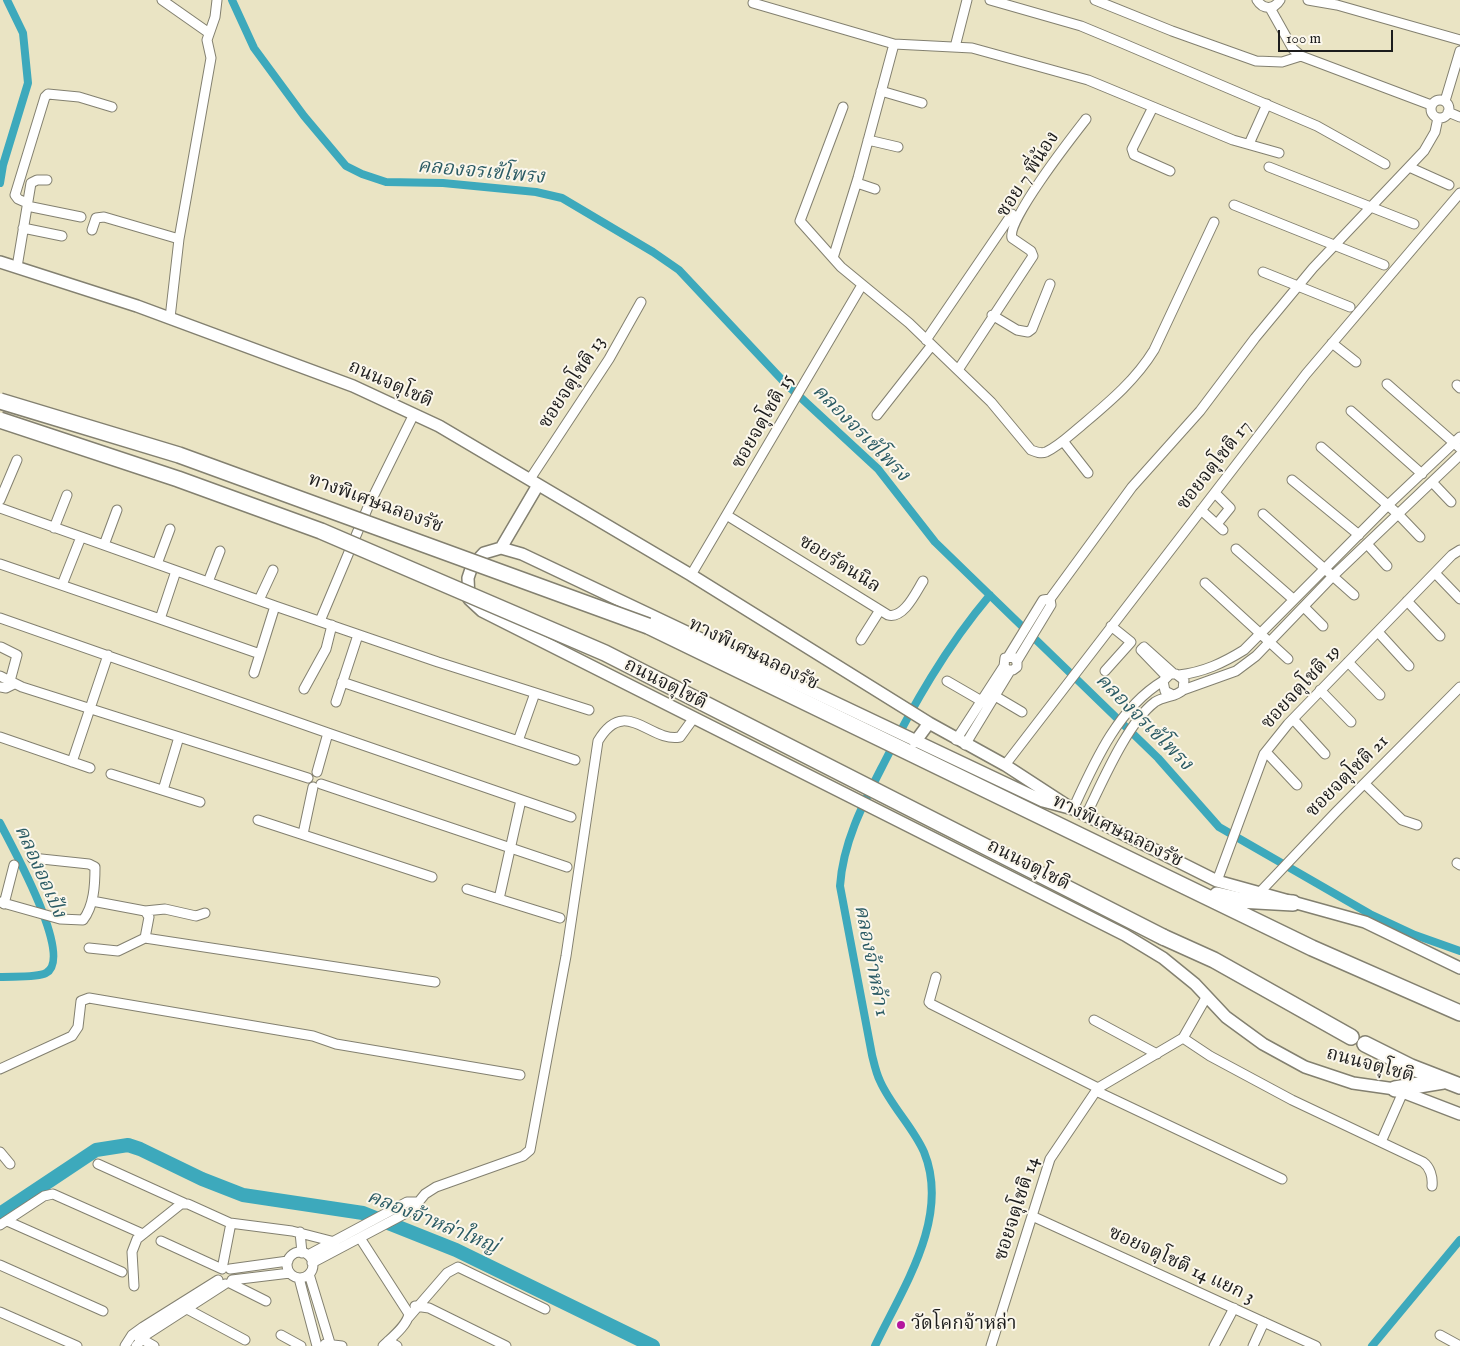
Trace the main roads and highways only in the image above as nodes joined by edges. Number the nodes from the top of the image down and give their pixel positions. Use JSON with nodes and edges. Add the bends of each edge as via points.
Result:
{"nodes":[{"id":1,"x":0,"y":401,"type":"edge"},
{"id":2,"x":0,"y":420,"type":"edge"},
{"id":3,"x":1189,"y":888,"type":"junction"},
{"id":4,"x":1292,"y":903,"type":"road end"},
{"id":5,"x":1460,"y":1013,"type":"edge"},
{"id":6,"x":1351,"y":1037,"type":"dead end"},
{"id":7,"x":1365,"y":1044,"type":"dead end"},
{"id":8,"x":1443,"y":1081,"type":"junction"},
{"id":9,"x":1460,"y":1086,"type":"edge"},
{"id":10,"x":1399,"y":1090,"type":"road end"}],
"edges":[{"from":1,"to":3,"type":"highway","name":"ทางพิเศษฉลองรัช","bridge":true,"via":[[179,455],[624,616],[805,703],[910,745]]},
{"from":2,"to":6,"type":"highway","bridge":true,"via":[[321,531],[605,653],[1214,960]]},
{"from":3,"to":4,"type":"highway","via":[[1239,900]]},
{"from":3,"to":5,"type":"highway","name":"ทางพิเศษฉลองรัช","via":[[1312,948]]},
{"from":7,"to":8,"type":"highway"},
{"from":8,"to":9,"type":"highway"},
{"from":8,"to":10,"type":"highway"}]}
